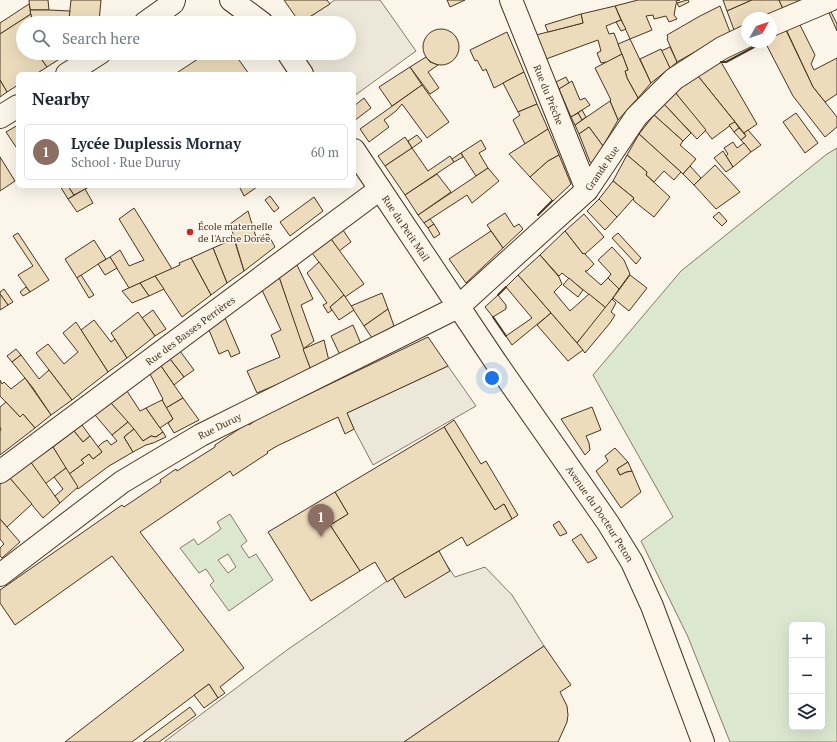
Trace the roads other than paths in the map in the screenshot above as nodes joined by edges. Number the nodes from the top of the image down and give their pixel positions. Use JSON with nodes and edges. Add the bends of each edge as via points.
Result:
{"nodes":[{"id":1,"x":174,"y":0,"type":"edge"},
{"id":2,"x":231,"y":0,"type":"edge"},
{"id":3,"x":254,"y":0,"type":"edge"},
{"id":4,"x":511,"y":0,"type":"edge"},
{"id":5,"x":830,"y":0,"type":"edge"},
{"id":6,"x":155,"y":16,"type":"edge"},
{"id":7,"x":253,"y":16,"type":"edge"},
{"id":8,"x":264,"y":16,"type":"edge"},
{"id":9,"x":777,"y":22,"type":"edge"},
{"id":10,"x":741,"y":39,"type":"edge"},
{"id":11,"x":89,"y":60,"type":"edge"},
{"id":12,"x":293,"y":60,"type":"edge"},
{"id":13,"x":70,"y":72,"type":"edge"},
{"id":14,"x":301,"y":72,"type":"edge"},
{"id":15,"x":16,"y":107,"type":"edge"},
{"id":16,"x":0,"y":117,"type":"edge"},
{"id":17,"x":356,"y":153,"type":"edge"},
{"id":18,"x":380,"y":189,"type":"junction"},
{"id":19,"x":587,"y":190,"type":"junction"},
{"id":20,"x":458,"y":307,"type":"junction"},
{"id":21,"x":0,"y":472,"type":"edge"},
{"id":22,"x":0,"y":575,"type":"edge"},
{"id":23,"x":703,"y":742,"type":"edge"}],
"edges":[{"from":1,"to":6,"type":"street"},
{"from":2,"to":7,"type":"street"},
{"from":3,"to":8,"type":"street"},
{"from":4,"to":19,"type":"street","name":"Rue du Prêche"},
{"from":5,"to":9,"type":"street"},
{"from":10,"to":19,"type":"street","name":"Grande Rue","via":[[674,79],[636,117]]},
{"from":11,"to":13,"type":"street"},
{"from":12,"to":14,"type":"street"},
{"from":15,"to":16,"type":"street"},
{"from":17,"to":18,"type":"street","name":"Rue du Petit Mail"},
{"from":18,"to":20,"type":"street","name":"Rue du Petit Mail"},
{"from":18,"to":21,"type":"street","name":"Rue des Basses Perrières"},
{"from":19,"to":20,"type":"street","name":"Grande Rue"},
{"from":20,"to":22,"type":"street","name":"Rue Duruy","via":[[208,432],[122,482]]},
{"from":20,"to":23,"type":"street","name":"Avenue du Docteur Peton","via":[[632,562],[652,606]]}]}
